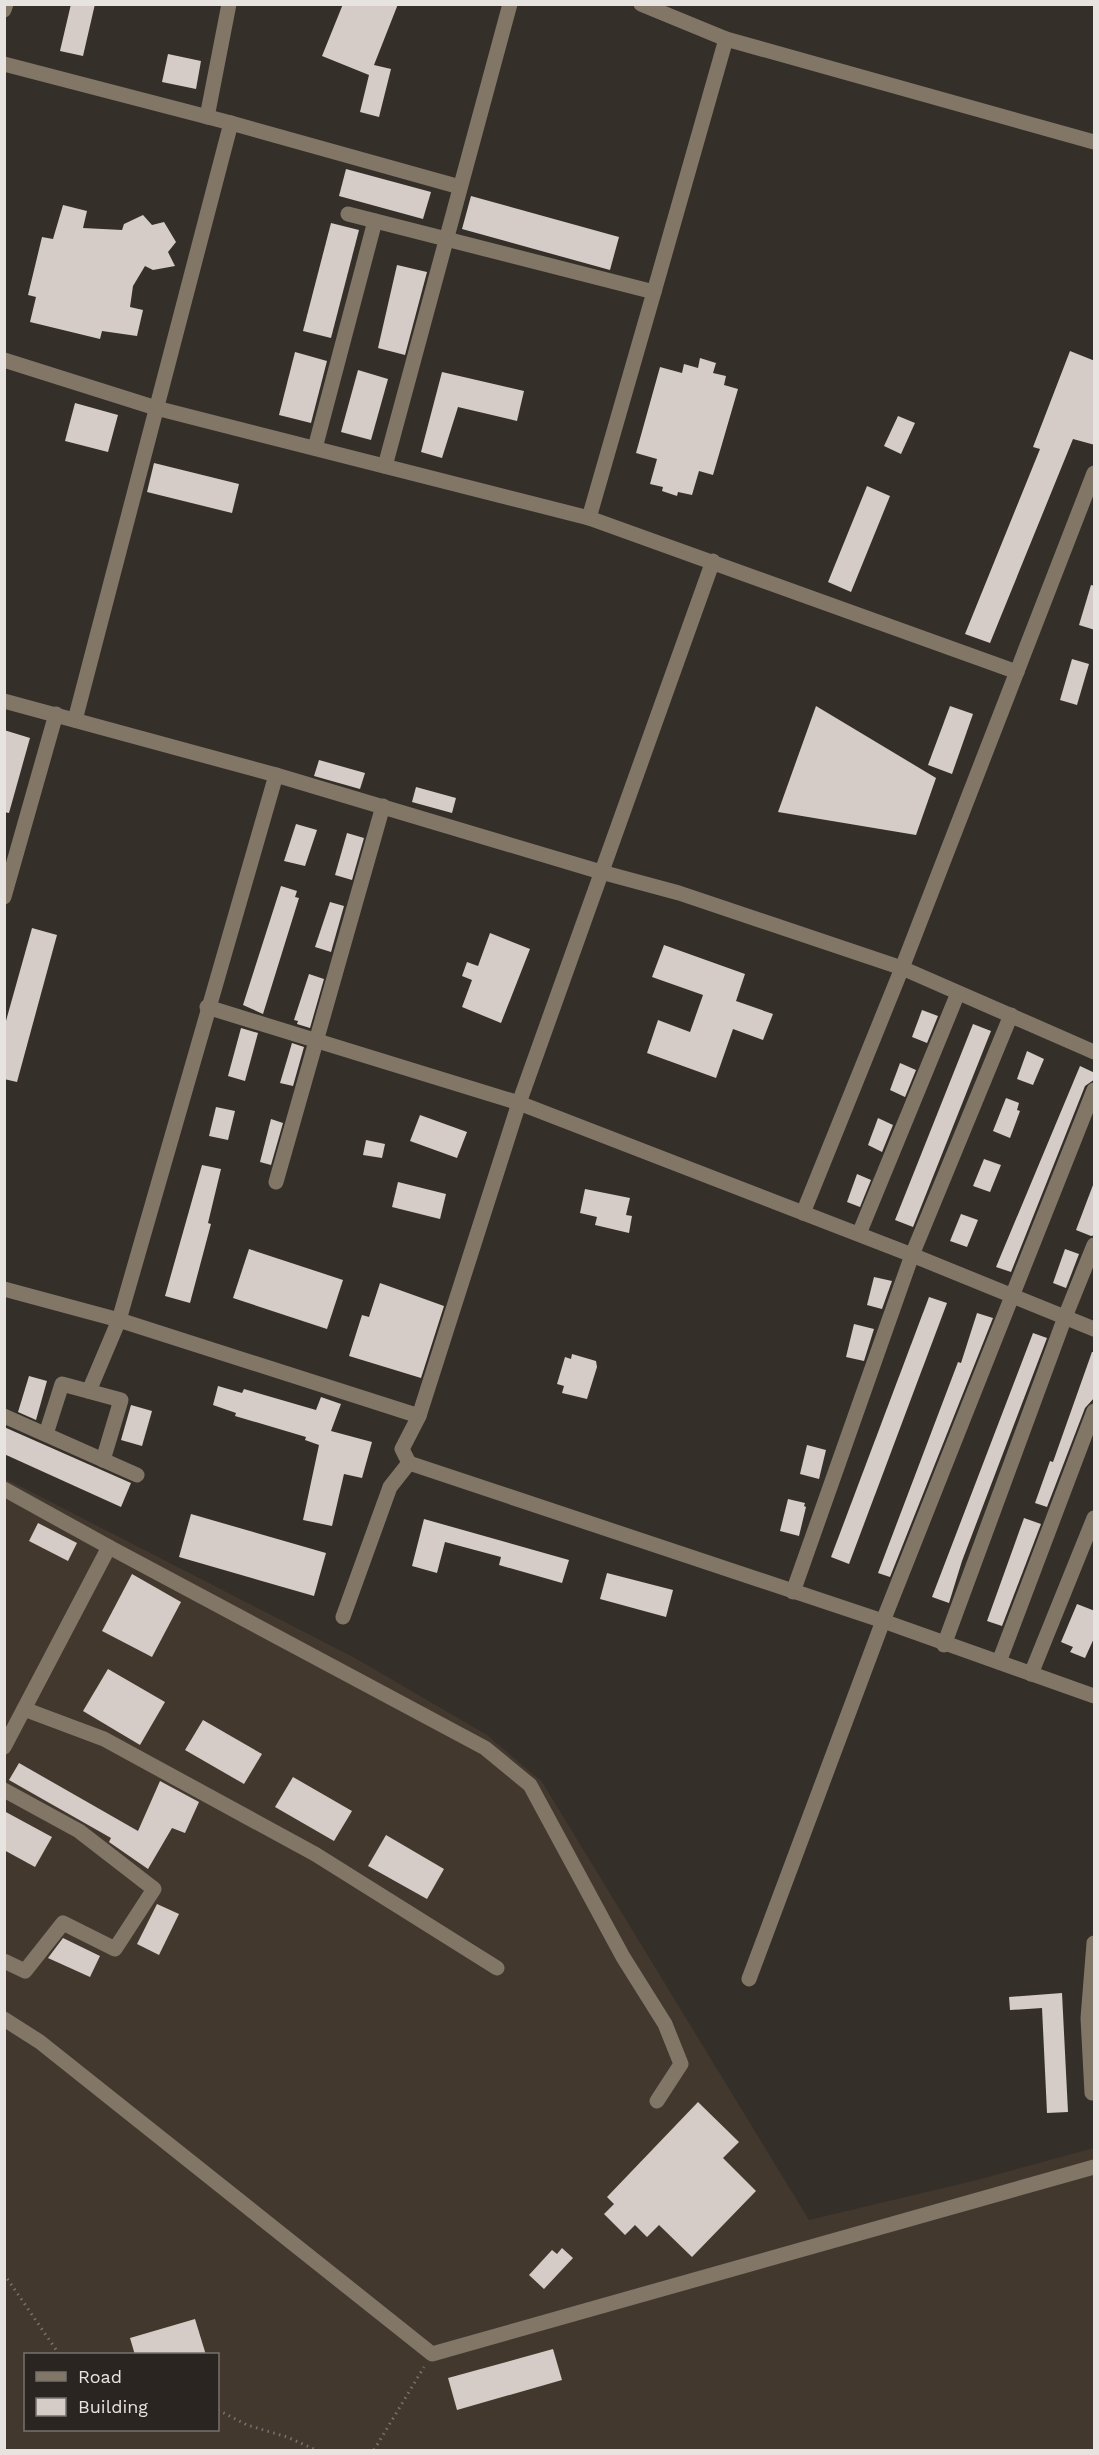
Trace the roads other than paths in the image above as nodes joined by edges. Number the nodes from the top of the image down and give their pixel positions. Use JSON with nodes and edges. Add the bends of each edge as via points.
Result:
{"nodes":[{"id":1,"x":6,"y":4,"type":"edge"},
{"id":2,"x":229,"y":4,"type":"edge"},
{"id":3,"x":510,"y":4,"type":"edge"},
{"id":4,"x":641,"y":4,"type":"edge"},
{"id":5,"x":4,"y":10,"type":"edge"},
{"id":6,"x":726,"y":39,"type":"junction"},
{"id":7,"x":4,"y":64,"type":"edge"},
{"id":8,"x":207,"y":117,"type":"junction"},
{"id":9,"x":231,"y":123,"type":"junction"},
{"id":10,"x":1095,"y":142,"type":"edge"},
{"id":11,"x":460,"y":188,"type":"junction"},
{"id":12,"x":348,"y":214,"type":"dead end"},
{"id":13,"x":375,"y":221,"type":"junction"},
{"id":14,"x":446,"y":239,"type":"junction"},
{"id":15,"x":654,"y":292,"type":"junction"},
{"id":16,"x":4,"y":360,"type":"edge"},
{"id":17,"x":156,"y":408,"type":"junction"},
{"id":18,"x":315,"y":448,"type":"junction"},
{"id":19,"x":385,"y":466,"type":"junction"},
{"id":20,"x":1095,"y":473,"type":"edge"},
{"id":21,"x":589,"y":518,"type":"junction"},
{"id":22,"x":713,"y":561,"type":"junction"},
{"id":23,"x":1017,"y":672,"type":"junction"},
{"id":24,"x":4,"y":701,"type":"edge"},
{"id":25,"x":56,"y":714,"type":"junction"},
{"id":26,"x":75,"y":720,"type":"junction"},
{"id":27,"x":276,"y":775,"type":"junction"},
{"id":28,"x":383,"y":806,"type":"junction"},
{"id":29,"x":601,"y":872,"type":"junction"},
{"id":30,"x":7,"y":879,"type":"edge"},
{"id":31,"x":4,"y":897,"type":"edge"},
{"id":32,"x":902,"y":968,"type":"junction"},
{"id":33,"x":958,"y":993,"type":"junction"},
{"id":34,"x":207,"y":1007,"type":"junction"},
{"id":35,"x":1011,"y":1015,"type":"junction"},
{"id":36,"x":315,"y":1040,"type":"junction"},
{"id":37,"x":1095,"y":1052,"type":"edge"},
{"id":38,"x":1095,"y":1090,"type":"edge"},
{"id":39,"x":519,"y":1103,"type":"junction"},
{"id":40,"x":276,"y":1182,"type":"dead end"},
{"id":41,"x":803,"y":1213,"type":"junction"},
{"id":42,"x":860,"y":1234,"type":"junction"},
{"id":43,"x":1095,"y":1245,"type":"edge"},
{"id":44,"x":912,"y":1255,"type":"junction"},
{"id":45,"x":4,"y":1289,"type":"edge"},
{"id":46,"x":1015,"y":1295,"type":"junction"},
{"id":47,"x":1065,"y":1317,"type":"junction"},
{"id":48,"x":119,"y":1320,"type":"junction"},
{"id":49,"x":1095,"y":1329,"type":"edge"},
{"id":50,"x":89,"y":1391,"type":"junction"},
{"id":51,"x":1095,"y":1411,"type":"edge"},
{"id":52,"x":4,"y":1416,"type":"edge"},
{"id":53,"x":419,"y":1416,"type":"junction"},
{"id":54,"x":46,"y":1434,"type":"junction"},
{"id":55,"x":103,"y":1460,"type":"junction"},
{"id":56,"x":409,"y":1463,"type":"junction"},
{"id":57,"x":137,"y":1475,"type":"dead end"},
{"id":58,"x":4,"y":1489,"type":"edge"},
{"id":59,"x":1095,"y":1518,"type":"edge"},
{"id":60,"x":109,"y":1547,"type":"junction"},
{"id":61,"x":793,"y":1592,"type":"junction"},
{"id":62,"x":344,"y":1617,"type":"dead end"},
{"id":63,"x":883,"y":1621,"type":"junction"},
{"id":64,"x":944,"y":1645,"type":"junction"},
{"id":65,"x":999,"y":1662,"type":"junction"},
{"id":66,"x":1031,"y":1674,"type":"junction"},
{"id":67,"x":1094,"y":1695,"type":"edge"},
{"id":68,"x":15,"y":1717,"type":"edge"},
{"id":69,"x":4,"y":1747,"type":"edge"},
{"id":70,"x":4,"y":1790,"type":"edge"},
{"id":71,"x":1095,"y":1943,"type":"edge"},
{"id":72,"x":4,"y":1961,"type":"edge"},
{"id":73,"x":497,"y":1968,"type":"dead end"},
{"id":74,"x":749,"y":1979,"type":"dead end"},
{"id":75,"x":4,"y":2019,"type":"edge"},
{"id":76,"x":1092,"y":2093,"type":"dead end"},
{"id":77,"x":657,"y":2101,"type":"dead end"},
{"id":78,"x":1095,"y":2167,"type":"edge"}],
"edges":[{"from":1,"to":5,"type":"lane"},
{"from":2,"to":8,"type":"lane"},
{"from":3,"to":11,"type":"lane"},
{"from":4,"to":6,"type":"lane"},
{"from":6,"to":10,"type":"lane"},
{"from":6,"to":15,"type":"lane"},
{"from":7,"to":8,"type":"lane"},
{"from":8,"to":9,"type":"lane"},
{"from":9,"to":11,"type":"lane"},
{"from":9,"to":17,"type":"lane"},
{"from":11,"to":14,"type":"lane"},
{"from":12,"to":13,"type":"lane"},
{"from":13,"to":14,"type":"lane"},
{"from":13,"to":18,"type":"lane"},
{"from":14,"to":15,"type":"lane"},
{"from":14,"to":19,"type":"lane"},
{"from":15,"to":21,"type":"lane"},
{"from":16,"to":17,"type":"lane"},
{"from":17,"to":18,"type":"lane"},
{"from":17,"to":26,"type":"lane"},
{"from":18,"to":19,"type":"lane"},
{"from":19,"to":21,"type":"lane"},
{"from":20,"to":23,"type":"lane"},
{"from":21,"to":22,"type":"lane"},
{"from":22,"to":23,"type":"lane"},
{"from":22,"to":29,"type":"lane"},
{"from":23,"to":32,"type":"lane"},
{"from":24,"to":25,"type":"lane"},
{"from":25,"to":26,"type":"lane"},
{"from":25,"to":30,"type":"lane"},
{"from":26,"to":27,"type":"lane"},
{"from":27,"to":28,"type":"lane"},
{"from":27,"to":34,"type":"lane"},
{"from":28,"to":29,"type":"lane"},
{"from":28,"to":36,"type":"lane"},
{"from":29,"to":32,"type":"lane","via":[[680,892]]},
{"from":29,"to":39,"type":"lane"},
{"from":30,"to":31,"type":"lane"},
{"from":32,"to":33,"type":"lane"},
{"from":32,"to":41,"type":"lane"},
{"from":33,"to":35,"type":"lane"},
{"from":33,"to":42,"type":"lane"},
{"from":34,"to":36,"type":"lane"},
{"from":34,"to":48,"type":"lane"},
{"from":35,"to":37,"type":"lane"},
{"from":35,"to":44,"type":"lane"},
{"from":36,"to":39,"type":"lane"},
{"from":36,"to":40,"type":"lane"},
{"from":38,"to":46,"type":"lane"},
{"from":39,"to":41,"type":"lane"},
{"from":39,"to":53,"type":"lane"},
{"from":41,"to":42,"type":"lane"},
{"from":42,"to":44,"type":"lane"},
{"from":43,"to":47,"type":"lane"},
{"from":44,"to":46,"type":"lane"},
{"from":44,"to":61,"type":"lane"},
{"from":45,"to":48,"type":"lane"},
{"from":46,"to":47,"type":"lane"},
{"from":46,"to":63,"type":"lane"},
{"from":47,"to":49,"type":"lane"},
{"from":47,"to":64,"type":"lane"},
{"from":48,"to":50,"type":"lane"},
{"from":48,"to":53,"type":"lane"},
{"from":50,"to":54,"type":"lane","via":[[62,1384]]},
{"from":50,"to":55,"type":"lane","via":[[121,1400]]},
{"from":51,"to":65,"type":"lane"},
{"from":52,"to":54,"type":"lane"},
{"from":53,"to":56,"type":"lane","via":[[402,1449]]},
{"from":54,"to":55,"type":"lane"},
{"from":55,"to":57,"type":"lane"},
{"from":56,"to":61,"type":"lane"},
{"from":56,"to":62,"type":"lane","via":[[390,1487]]},
{"from":58,"to":60,"type":"lane"},
{"from":59,"to":66,"type":"lane"},
{"from":60,"to":68,"type":"lane"},
{"from":60,"to":77,"type":"lane","via":[[485,1748],[530,1785],[623,1957],[665,2024],[681,2064]]},
{"from":61,"to":63,"type":"lane"},
{"from":63,"to":64,"type":"lane"},
{"from":63,"to":74,"type":"lane"},
{"from":64,"to":65,"type":"lane"},
{"from":65,"to":66,"type":"lane"},
{"from":66,"to":67,"type":"lane"},
{"from":68,"to":69,"type":"lane"},
{"from":68,"to":73,"type":"lane","via":[[104,1739],[315,1854]]},
{"from":70,"to":72,"type":"lane","via":[[79,1832],[154,1889],[115,1949],[63,1923],[25,1971]]},
{"from":71,"to":76,"type":"lane","via":[[1088,2018]]},
{"from":75,"to":78,"type":"lane","via":[[50,2049],[432,2354]]}]}
